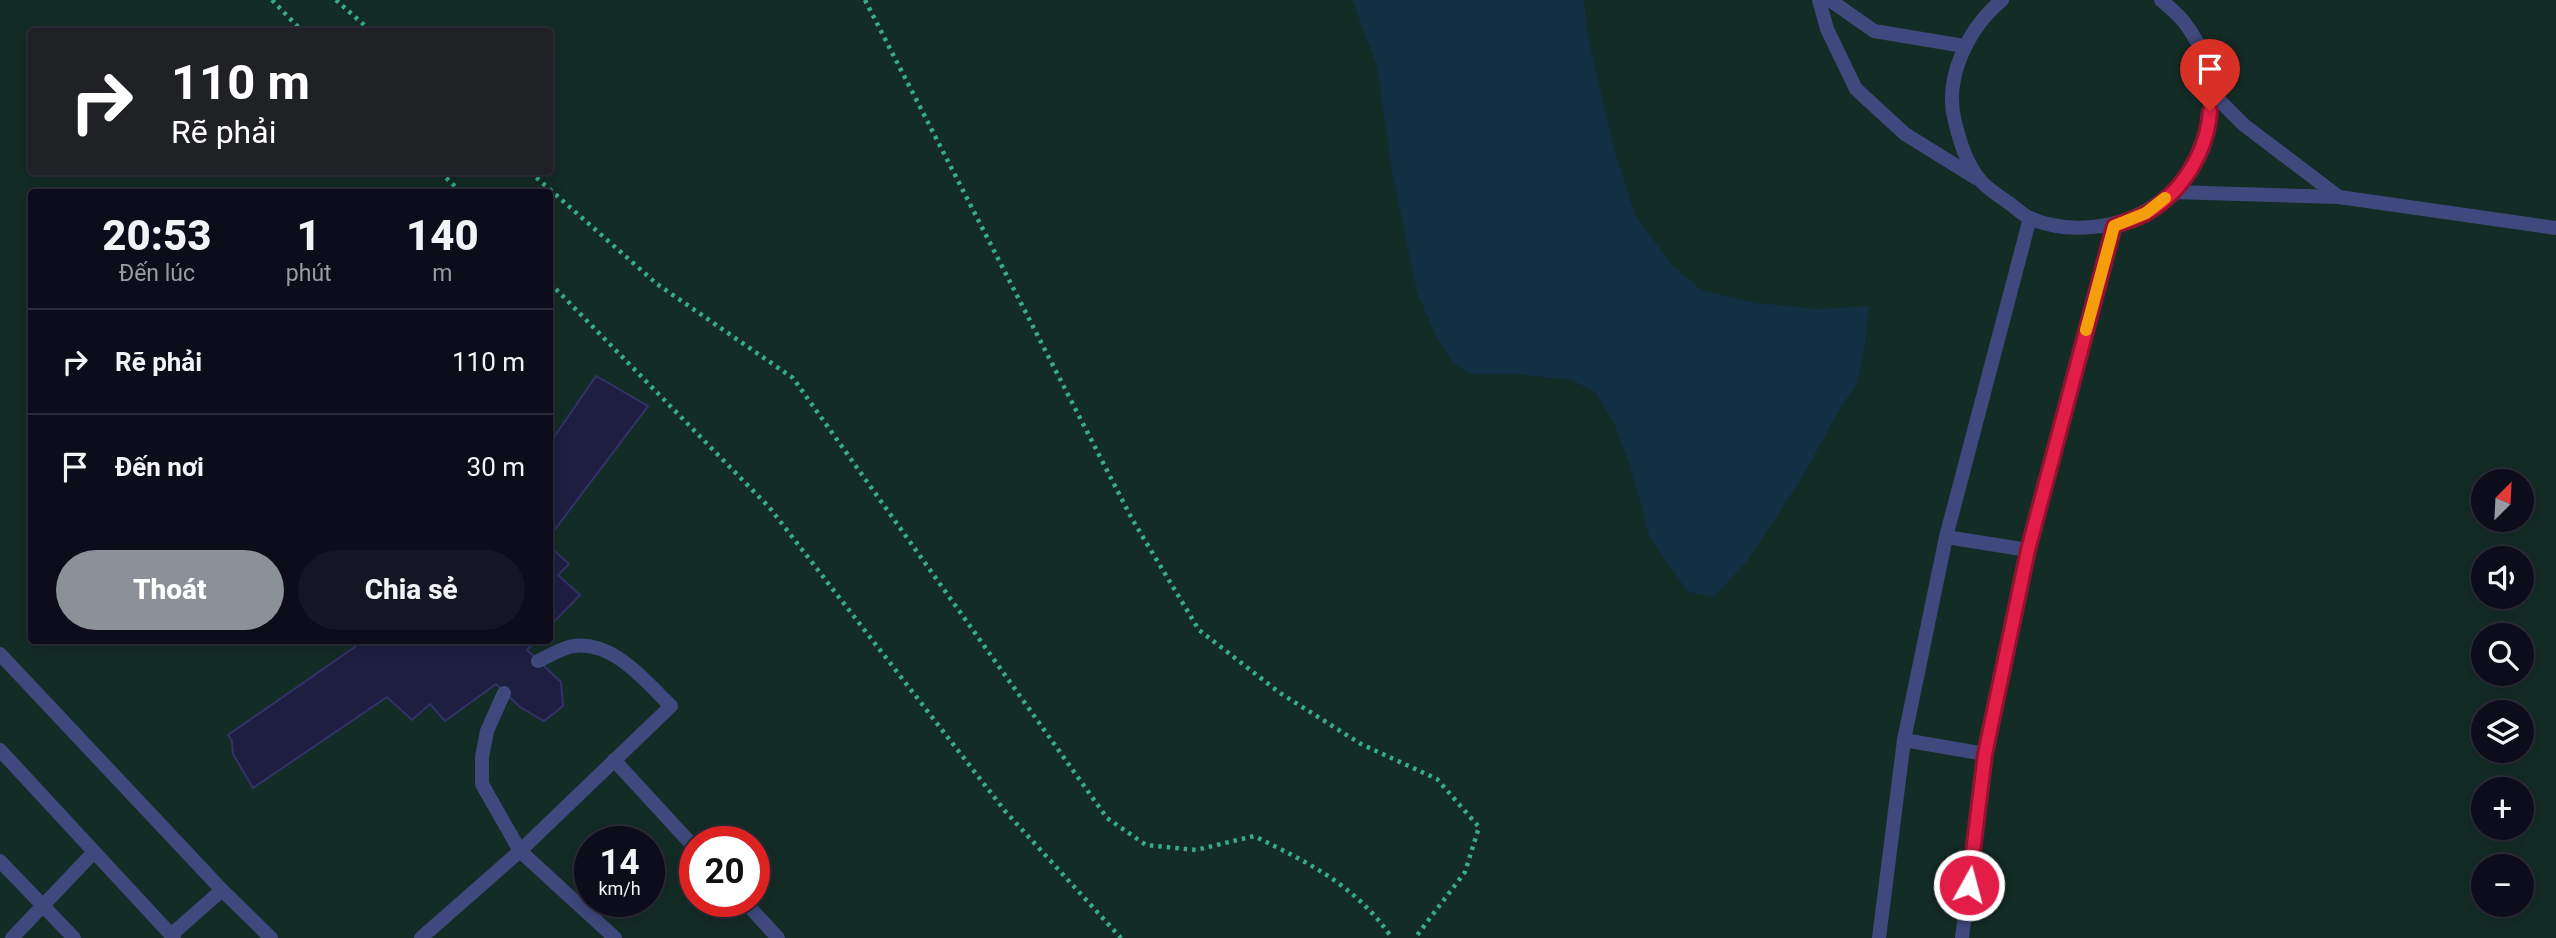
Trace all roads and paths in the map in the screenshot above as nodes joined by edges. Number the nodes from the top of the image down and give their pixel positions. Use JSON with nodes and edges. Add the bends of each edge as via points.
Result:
{"nodes":[{"id":1,"x":272,"y":0,"type":"edge"},
{"id":2,"x":336,"y":0,"type":"edge"},
{"id":3,"x":865,"y":0,"type":"edge"},
{"id":4,"x":1819,"y":0,"type":"edge"},
{"id":5,"x":1830,"y":0,"type":"edge"},
{"id":6,"x":2002,"y":0,"type":"edge"},
{"id":7,"x":2161,"y":0,"type":"edge"},
{"id":8,"x":299,"y":28,"type":"edge"},
{"id":9,"x":368,"y":28,"type":"edge"},
{"id":10,"x":1964,"y":46,"type":"junction"},
{"id":11,"x":2211,"y":92,"type":"junction"},
{"id":12,"x":443,"y":175,"type":"edge"},
{"id":13,"x":533,"y":175,"type":"edge"},
{"id":14,"x":1980,"y":181,"type":"junction"},
{"id":15,"x":458,"y":189,"type":"edge"},
{"id":16,"x":549,"y":189,"type":"edge"},
{"id":17,"x":553,"y":192,"type":"edge"},
{"id":18,"x":2173,"y":192,"type":"junction"},
{"id":19,"x":2339,"y":197,"type":"junction"},
{"id":20,"x":2029,"y":218,"type":"junction"},
{"id":21,"x":2114,"y":226,"type":"junction"},
{"id":22,"x":2556,"y":228,"type":"edge"},
{"id":23,"x":553,"y":286,"type":"edge"},
{"id":24,"x":1946,"y":537,"type":"junction"},
{"id":25,"x":2028,"y":550,"type":"junction"},
{"id":26,"x":0,"y":654,"type":"edge"},
{"id":27,"x":538,"y":661,"type":"dead end"},
{"id":28,"x":504,"y":693,"type":"dead end"},
{"id":29,"x":1904,"y":740,"type":"junction"},
{"id":30,"x":0,"y":750,"type":"edge"},
{"id":31,"x":1985,"y":754,"type":"junction"},
{"id":32,"x":614,"y":760,"type":"junction"},
{"id":33,"x":679,"y":831,"type":"edge"},
{"id":34,"x":520,"y":851,"type":"junction"},
{"id":35,"x":94,"y":852,"type":"junction"},
{"id":36,"x":0,"y":861,"type":"edge"},
{"id":37,"x":222,"y":890,"type":"junction"},
{"id":38,"x":42,"y":906,"type":"junction"},
{"id":39,"x":759,"y":917,"type":"edge"},
{"id":40,"x":172,"y":937,"type":"edge"},
{"id":41,"x":12,"y":938,"type":"edge"},
{"id":42,"x":74,"y":938,"type":"edge"},
{"id":43,"x":271,"y":938,"type":"edge"},
{"id":44,"x":421,"y":938,"type":"edge"},
{"id":45,"x":615,"y":938,"type":"edge"},
{"id":46,"x":778,"y":938,"type":"edge"},
{"id":47,"x":1121,"y":938,"type":"edge"},
{"id":48,"x":1392,"y":938,"type":"edge"},
{"id":49,"x":1415,"y":938,"type":"edge"},
{"id":50,"x":1879,"y":938,"type":"edge"},
{"id":51,"x":1962,"y":938,"type":"edge"}],
"edges":[{"from":1,"to":8,"type":"path"},
{"from":2,"to":9,"type":"path"},
{"from":3,"to":49,"type":"path","via":[[1132,519],[1199,630],[1280,693],[1349,737],[1437,779],[1479,827],[1465,872]]},
{"from":4,"to":14,"type":"street","via":[[1827,29],[1856,89],[1905,134]]},
{"from":5,"to":10,"type":"street","via":[[1874,32]]},
{"from":6,"to":10,"type":"street","via":[[1985,14]]},
{"from":7,"to":11,"type":"street","via":[[2184,22],[2203,55]]},
{"from":10,"to":14,"type":"street","via":[[1954,80],[1953,115],[1962,150]]},
{"from":11,"to":18,"type":"street","via":[[2204,141],[2195,163]]},
{"from":11,"to":19,"type":"street","via":[[2244,125]]},
{"from":12,"to":15,"type":"path"},
{"from":13,"to":16,"type":"path"},
{"from":14,"to":20,"type":"street"},
{"from":17,"to":48,"type":"path","via":[[657,284],[793,378],[1107,818],[1146,845],[1196,850],[1254,836],[1324,871],[1375,914]]},
{"from":18,"to":19,"type":"street"},
{"from":18,"to":21,"type":"street","via":[[2146,213]]},
{"from":19,"to":22,"type":"street"},
{"from":20,"to":21,"type":"street","via":[[2071,229]]},
{"from":20,"to":24,"type":"street"},
{"from":21,"to":25,"type":"street"},
{"from":23,"to":47,"type":"path","via":[[769,507],[1005,811]]},
{"from":24,"to":25,"type":"street"},
{"from":24,"to":29,"type":"street"},
{"from":25,"to":31,"type":"street"},
{"from":26,"to":37,"type":"street"},
{"from":27,"to":32,"type":"street","via":[[572,646],[592,646],[622,660],[671,706]]},
{"from":28,"to":34,"type":"street","via":[[487,731],[482,784]]},
{"from":29,"to":31,"type":"street"},
{"from":29,"to":50,"type":"street"},
{"from":30,"to":35,"type":"street"},
{"from":31,"to":51,"type":"street"},
{"from":32,"to":33,"type":"street"},
{"from":32,"to":34,"type":"street"},
{"from":34,"to":44,"type":"street"},
{"from":34,"to":45,"type":"street"},
{"from":35,"to":38,"type":"street"},
{"from":35,"to":40,"type":"street"},
{"from":36,"to":38,"type":"street"},
{"from":37,"to":40,"type":"street"},
{"from":37,"to":43,"type":"street"},
{"from":38,"to":41,"type":"street"},
{"from":38,"to":42,"type":"street"},
{"from":39,"to":46,"type":"street"}]}
